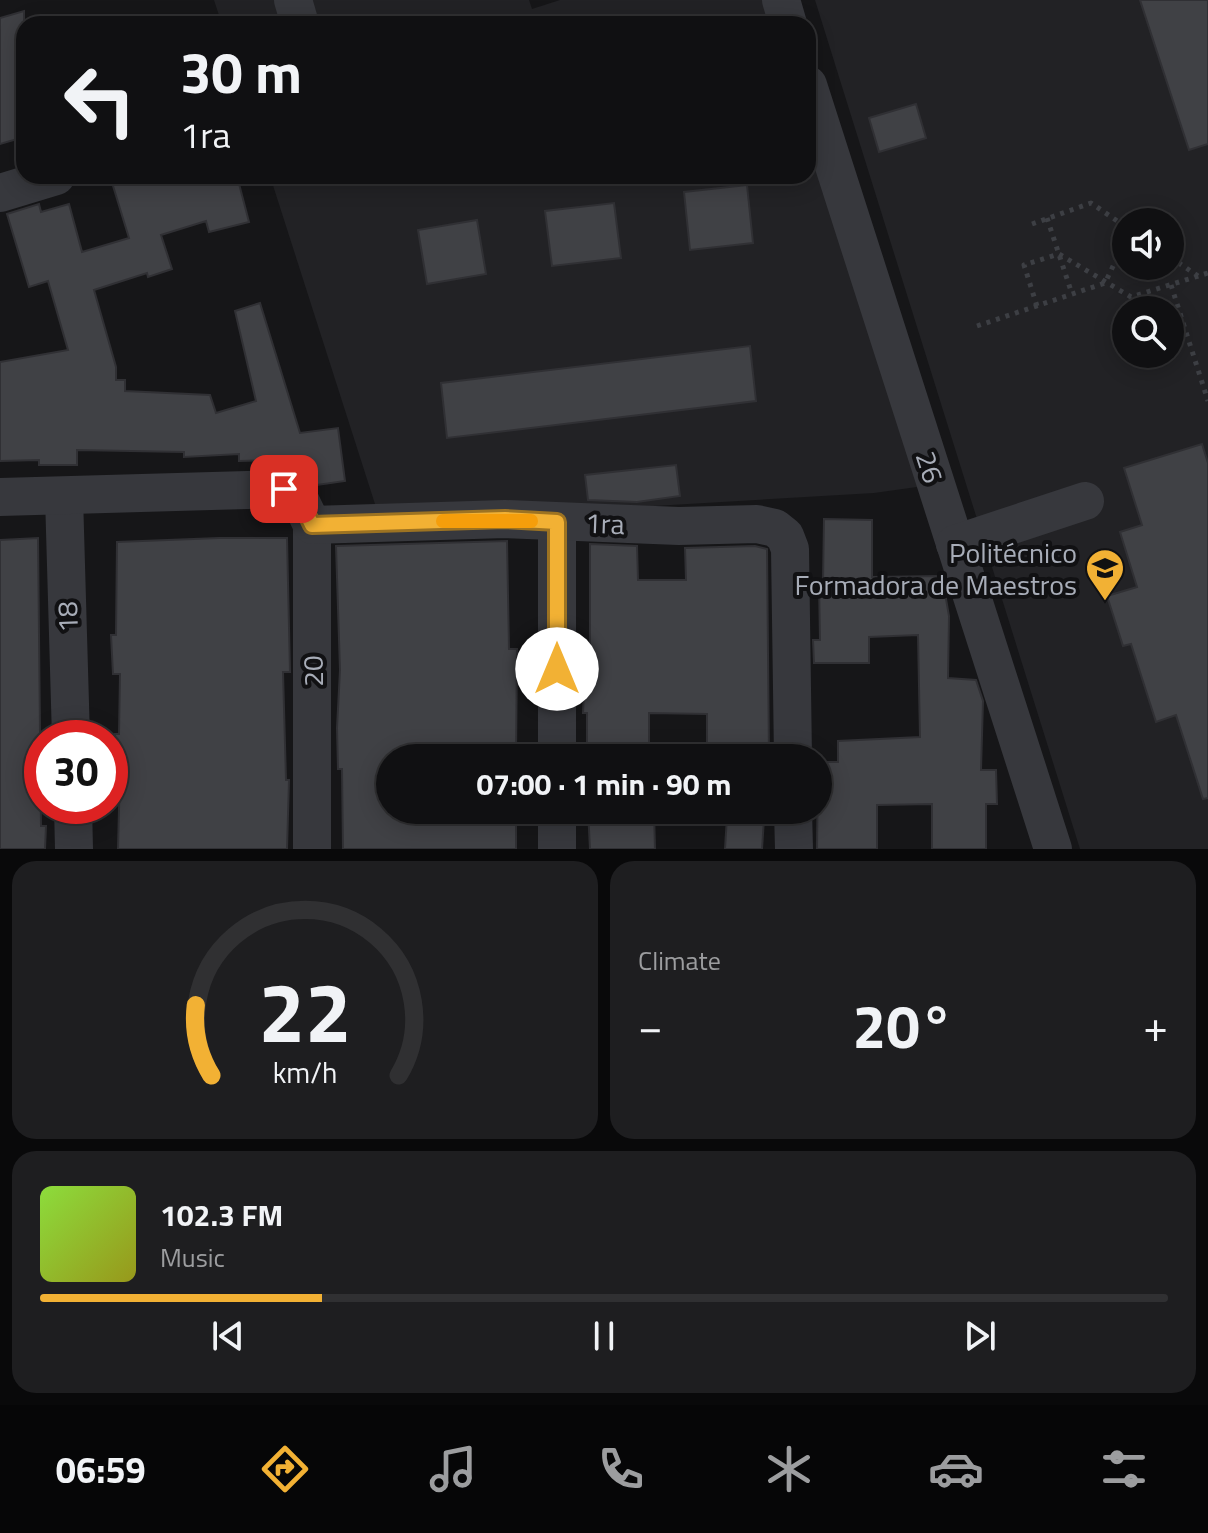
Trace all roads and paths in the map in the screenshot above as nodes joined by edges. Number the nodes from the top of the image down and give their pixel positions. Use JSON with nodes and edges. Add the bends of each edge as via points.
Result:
{"nodes":[{"id":1,"x":816,"y":110,"type":"edge"},
{"id":2,"x":30,"y":184,"type":"edge"},
{"id":3,"x":0,"y":193,"type":"edge"},
{"id":4,"x":1112,"y":217,"type":"edge"},
{"id":5,"x":1047,"y":218,"type":"junction"},
{"id":6,"x":1032,"y":224,"type":"dead end"},
{"id":7,"x":1059,"y":254,"type":"junction"},
{"id":8,"x":1184,"y":266,"type":"edge"},
{"id":9,"x":1112,"y":268,"type":"edge"},
{"id":10,"x":1208,"y":273,"type":"edge"},
{"id":11,"x":1199,"y":276,"type":"junction"},
{"id":12,"x":1105,"y":283,"type":"junction"},
{"id":13,"x":1171,"y":285,"type":"junction"},
{"id":14,"x":1072,"y":294,"type":"junction"},
{"id":15,"x":1037,"y":306,"type":"junction"},
{"id":16,"x":977,"y":326,"type":"dead end"},
{"id":17,"x":1208,"y":401,"type":"edge"},
{"id":18,"x":64,"y":496,"type":"junction"},
{"id":19,"x":0,"y":497,"type":"edge"},
{"id":20,"x":1085,"y":501,"type":"dead end"},
{"id":21,"x":305,"y":510,"type":"junction"},
{"id":22,"x":557,"y":522,"type":"junction"},
{"id":23,"x":955,"y":544,"type":"junction"},
{"id":24,"x":70,"y":720,"type":"edge"},
{"id":25,"x":557,"y":744,"type":"edge"},
{"id":26,"x":793,"y":744,"type":"edge"},
{"id":27,"x":73,"y":824,"type":"edge"},
{"id":28,"x":557,"y":824,"type":"edge"},
{"id":29,"x":793,"y":824,"type":"edge"},
{"id":30,"x":74,"y":849,"type":"edge"},
{"id":31,"x":312,"y":849,"type":"edge"},
{"id":32,"x":557,"y":849,"type":"edge"},
{"id":33,"x":794,"y":849,"type":"edge"},
{"id":34,"x":1053,"y":849,"type":"edge"}],
"edges":[{"from":1,"to":23,"type":"street","name":"26"},
{"from":2,"to":3,"type":"street"},
{"from":4,"to":5,"type":"path","via":[[1091,203]]},
{"from":5,"to":6,"type":"path"},
{"from":5,"to":7,"type":"path"},
{"from":7,"to":12,"type":"path"},
{"from":7,"to":14,"type":"path"},
{"from":7,"to":15,"type":"path","via":[[1024,265]]},
{"from":8,"to":11,"type":"path"},
{"from":9,"to":12,"type":"path"},
{"from":10,"to":11,"type":"path"},
{"from":11,"to":13,"type":"path"},
{"from":12,"to":13,"type":"path","via":[[1131,297]]},
{"from":12,"to":14,"type":"path"},
{"from":13,"to":17,"type":"path"},
{"from":14,"to":15,"type":"path"},
{"from":15,"to":16,"type":"path"},
{"from":18,"to":19,"type":"street","name":"1ra"},
{"from":18,"to":21,"type":"street","name":"1ra","via":[[284,489]]},
{"from":18,"to":24,"type":"street","name":"18"},
{"from":20,"to":23,"type":"street"},
{"from":21,"to":22,"type":"street","name":"1ra"},
{"from":21,"to":31,"type":"street","name":"20"},
{"from":22,"to":25,"type":"street"},
{"from":22,"to":26,"type":"street","name":"1ra","via":[[757,524],[785,536],[790,549]]},
{"from":23,"to":34,"type":"street","name":"26"},
{"from":27,"to":30,"type":"street"},
{"from":28,"to":32,"type":"street"},
{"from":29,"to":33,"type":"street"}]}
